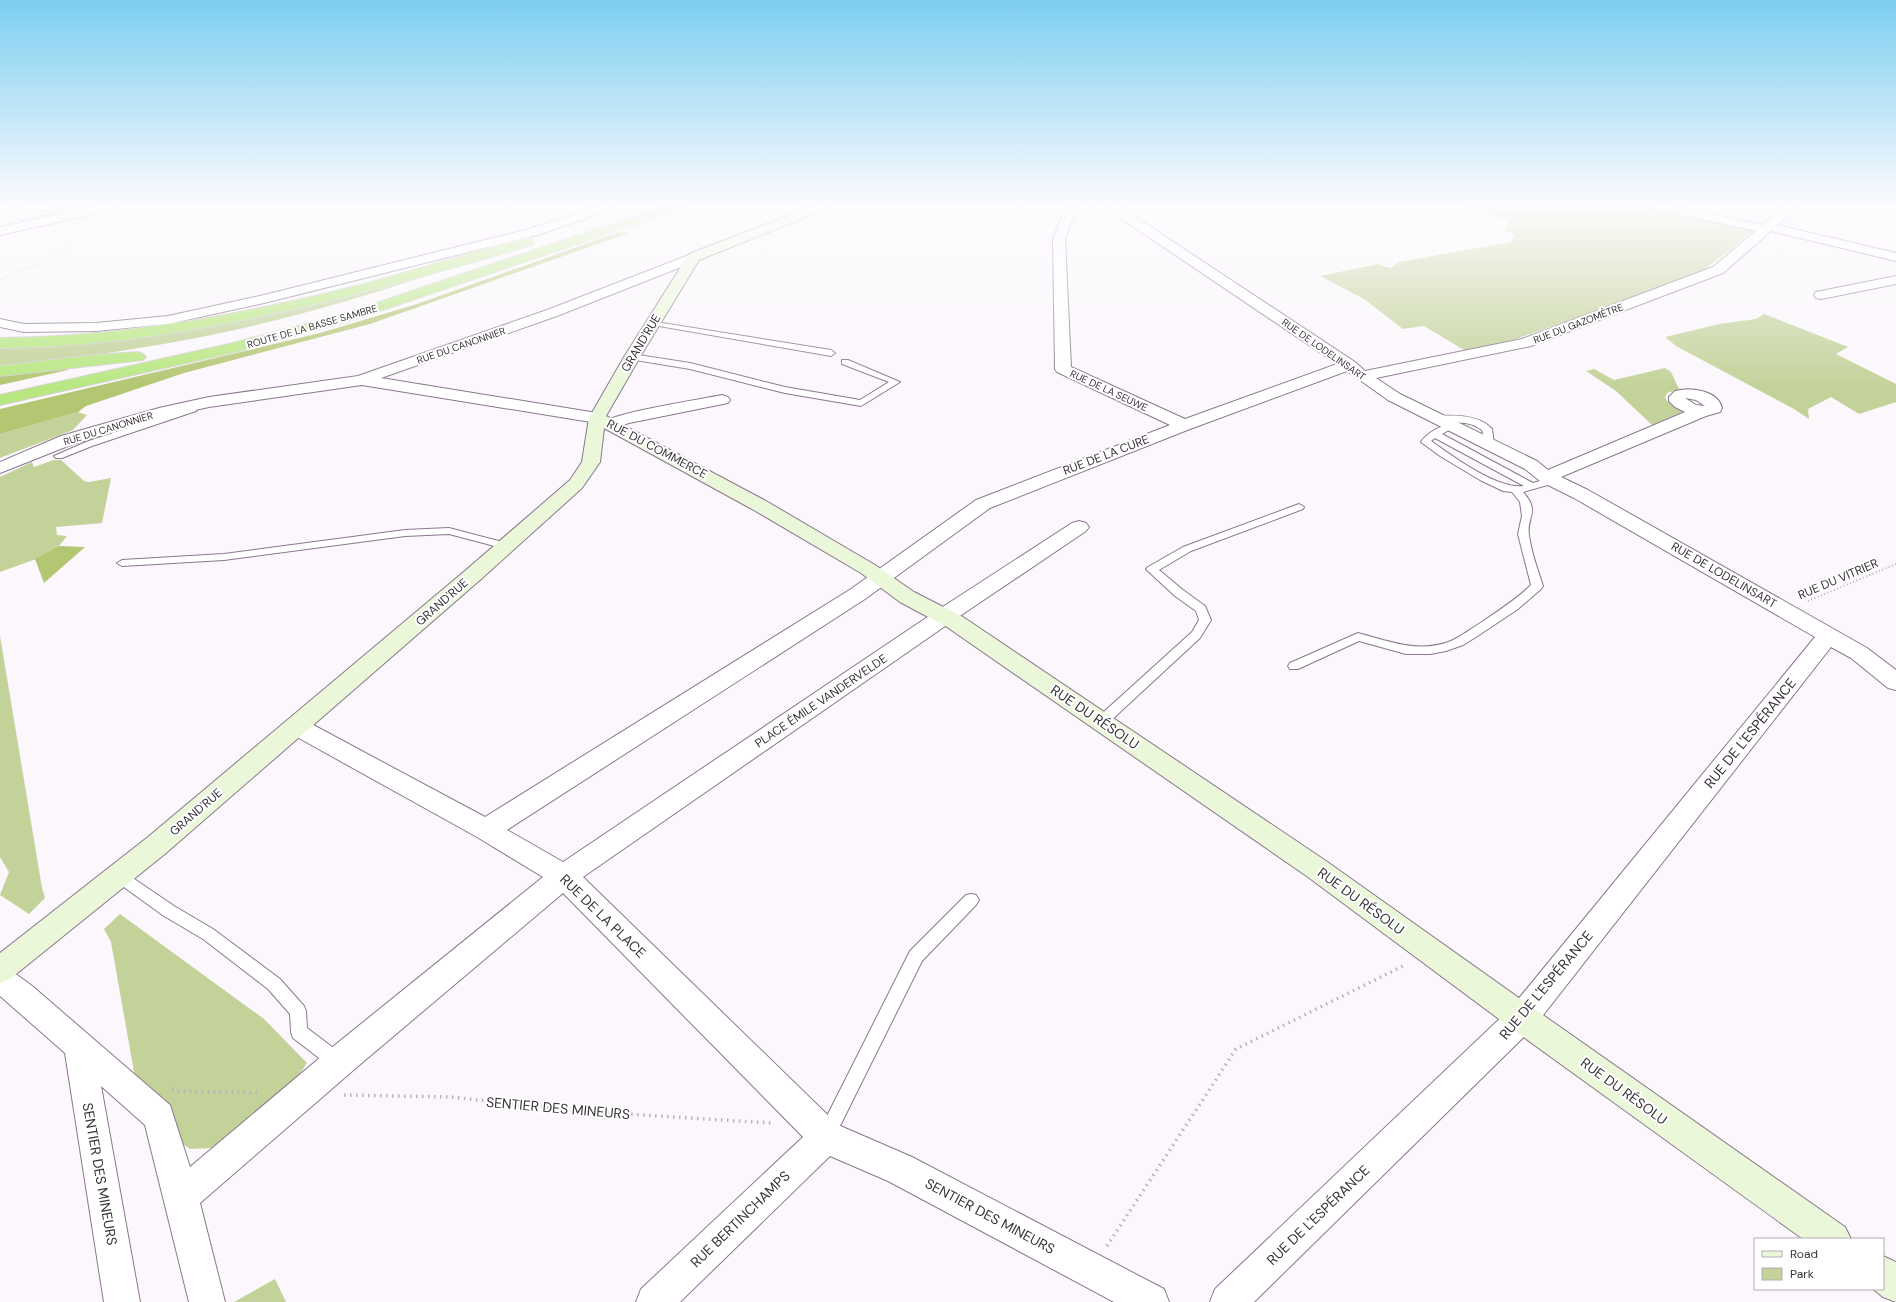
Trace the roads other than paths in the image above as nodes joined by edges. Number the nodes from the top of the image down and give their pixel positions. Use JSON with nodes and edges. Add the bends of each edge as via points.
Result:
{"nodes":[{"id":1,"x":395,"y":267,"type":"edge"},
{"id":2,"x":437,"y":267,"type":"edge"},
{"id":3,"x":468,"y":267,"type":"edge"},
{"id":4,"x":496,"y":267,"type":"edge"},
{"id":5,"x":669,"y":267,"type":"edge"},
{"id":6,"x":688,"y":267,"type":"edge"},
{"id":7,"x":1060,"y":267,"type":"edge"},
{"id":8,"x":1202,"y":267,"type":"edge"},
{"id":9,"x":1722,"y":267,"type":"edge"},
{"id":10,"x":1893,"y":283,"type":"edge"},
{"id":11,"x":1821,"y":295,"type":"dead end"},
{"id":12,"x":653,"y":322,"type":"junction"},
{"id":13,"x":0,"y":323,"type":"edge"},
{"id":14,"x":0,"y":343,"type":"edge"},
{"id":15,"x":831,"y":353,"type":"dead end"},
{"id":16,"x":632,"y":356,"type":"junction"},
{"id":17,"x":138,"y":357,"type":"junction"},
{"id":18,"x":845,"y":362,"type":"dead end"},
{"id":19,"x":1349,"y":365,"type":"junction"},
{"id":20,"x":0,"y":371,"type":"edge"},
{"id":21,"x":1362,"y":376,"type":"junction"},
{"id":22,"x":361,"y":380,"type":"junction"},
{"id":23,"x":0,"y":389,"type":"edge"},
{"id":24,"x":0,"y":400,"type":"edge"},
{"id":25,"x":219,"y":400,"type":"junction"},
{"id":26,"x":722,"y":400,"type":"dead end"},
{"id":27,"x":1703,"y":410,"type":"dead end"},
{"id":28,"x":604,"y":421,"type":"junction"},
{"id":29,"x":1184,"y":425,"type":"junction"},
{"id":30,"x":1441,"y":426,"type":"junction"},
{"id":31,"x":59,"y":456,"type":"dead end"},
{"id":32,"x":0,"y":468,"type":"edge"},
{"id":33,"x":1550,"y":479,"type":"junction"},
{"id":34,"x":1531,"y":486,"type":"junction"},
{"id":35,"x":1515,"y":490,"type":"junction"},
{"id":36,"x":1298,"y":507,"type":"dead end"},
{"id":37,"x":1079,"y":527,"type":"dead end"},
{"id":38,"x":506,"y":546,"type":"junction"},
{"id":39,"x":122,"y":563,"type":"dead end"},
{"id":40,"x":880,"y":578,"type":"junction"},
{"id":41,"x":943,"y":616,"type":"junction"},
{"id":42,"x":1828,"y":636,"type":"junction"},
{"id":43,"x":1294,"y":666,"type":"dead end"},
{"id":44,"x":1896,"y":682,"type":"edge"},
{"id":45,"x":1101,"y":722,"type":"junction"},
{"id":46,"x":296,"y":726,"type":"junction"},
{"id":47,"x":486,"y":830,"type":"junction"},
{"id":48,"x":119,"y":876,"type":"junction"},
{"id":49,"x":564,"y":876,"type":"junction"},
{"id":50,"x":971,"y":900,"type":"dead end"},
{"id":51,"x":0,"y":970,"type":"edge"},
{"id":52,"x":0,"y":979,"type":"edge"},
{"id":53,"x":1522,"y":1018,"type":"junction"},
{"id":54,"x":79,"y":1046,"type":"junction"},
{"id":55,"x":339,"y":1062,"type":"junction"},
{"id":56,"x":820,"y":1131,"type":"junction"},
{"id":57,"x":181,"y":1197,"type":"junction"},
{"id":58,"x":1832,"y":1238,"type":"edge"},
{"id":59,"x":1884,"y":1275,"type":"edge"},
{"id":60,"x":1896,"y":1284,"type":"edge"},
{"id":61,"x":122,"y":1302,"type":"edge"},
{"id":62,"x":206,"y":1302,"type":"edge"},
{"id":63,"x":654,"y":1302,"type":"edge"},
{"id":64,"x":1151,"y":1302,"type":"edge"},
{"id":65,"x":1228,"y":1302,"type":"edge"}],
"edges":[{"from":1,"to":13,"type":"street","via":[[185,317],[96,327],[24,328]]},
{"from":2,"to":14,"type":"highway","via":[[250,314],[125,335]]},
{"from":3,"to":17,"type":"highway","name":"ROUTE DE LA BASSE SAMBRE","via":[[358,304],[269,328]]},
{"from":4,"to":24,"type":"highway","name":"ROUTE DE LA BASSE SAMBRE","via":[[344,318],[235,347]]},
{"from":5,"to":22,"type":"street","name":"RUE DU CANONNIER","via":[[552,313]]},
{"from":6,"to":12,"type":"street","name":"GRAND'RUE"},
{"from":7,"to":29,"type":"street","name":"RUE DE LA SEUWE","via":[[1063,369]]},
{"from":8,"to":19,"type":"street","name":"RUE DE LODELINSART"},
{"from":9,"to":21,"type":"street","name":"RUE DU GAZOMÈTRE","via":[[1526,343]]},
{"from":10,"to":11,"type":"street"},
{"from":12,"to":15,"type":"lane"},
{"from":12,"to":16,"type":"street","name":"GRAND'RUE"},
{"from":16,"to":18,"type":"lane","via":[[690,366],[785,390],[861,403],[896,382]]},
{"from":16,"to":28,"type":"street","name":"GRAND'RUE"},
{"from":17,"to":20,"type":"highway"},
{"from":17,"to":23,"type":"highway"},
{"from":19,"to":21,"type":"street","name":"RUE DE LODELINSART"},
{"from":19,"to":29,"type":"street","name":"RUE DE LA CURE"},
{"from":21,"to":30,"type":"street","name":"RUE DE LODELINSART"},
{"from":22,"to":25,"type":"street","name":"RUE DU CANONNIER"},
{"from":22,"to":28,"type":"street","name":"RUE DU COMMERCE"},
{"from":25,"to":31,"type":"lane","name":"RUE DU CANONNIER"},
{"from":25,"to":32,"type":"street","name":"RUE DU CANONNIER","via":[[159,413],[67,440]]},
{"from":26,"to":28,"type":"street"},
{"from":27,"to":33,"type":"street"},
{"from":28,"to":38,"type":"street","name":"GRAND'RUE","via":[[591,462],[576,484]]},
{"from":28,"to":40,"type":"street","name":"RUE DU COMMERCE","via":[[760,505]]},
{"from":29,"to":40,"type":"street","name":"RUE DE LA CURE","via":[[983,504]]},
{"from":30,"to":33,"type":"street","name":"RUE DE LODELINSART","via":[[1489,444],[1531,465]]},
{"from":30,"to":34,"type":"lane"},
{"from":30,"to":35,"type":"lane","via":[[1426,442],[1502,487]]},
{"from":33,"to":34,"type":"lane"},
{"from":33,"to":42,"type":"street","name":"RUE DE LODELINSART","via":[[1581,494]]},
{"from":34,"to":35,"type":"lane"},
{"from":35,"to":43,"type":"lane","via":[[1525,500],[1527,516],[1522,534],[1537,586],[1523,601],[1455,643],[1438,649],[1412,651],[1358,637]]},
{"from":36,"to":45,"type":"lane","via":[[1186,549],[1152,569],[1201,609],[1205,620],[1196,635]]},
{"from":37,"to":41,"type":"street","name":"PLACE ÉMILE VANDERVELDE"},
{"from":38,"to":39,"type":"lane","via":[[449,531],[405,533],[224,557]]},
{"from":38,"to":46,"type":"street","name":"GRAND'RUE"},
{"from":40,"to":41,"type":"street","name":"RUE DU RÉSOLU","via":[[907,597]]},
{"from":40,"to":47,"type":"street"},
{"from":41,"to":45,"type":"street","name":"RUE DU RÉSOLU"},
{"from":41,"to":49,"type":"street","name":"PLACE ÉMILE VANDERVELDE"},
{"from":42,"to":44,"type":"street","name":"RUE DE LODELINSART","via":[[1859,653]]},
{"from":42,"to":53,"type":"street","name":"RUE DE L'ESPÉRANCE"},
{"from":45,"to":53,"type":"street","name":"RUE DU RÉSOLU","via":[[1317,869]]},
{"from":46,"to":47,"type":"street","name":"RUE DE LA PLACE"},
{"from":46,"to":48,"type":"street","name":"GRAND'RUE"},
{"from":47,"to":49,"type":"street","name":"RUE DE LA PLACE"},
{"from":48,"to":51,"type":"street","name":"GRAND'RUE"},
{"from":48,"to":55,"type":"lane","via":[[169,911],[208,934],[274,984],[298,1010],[299,1032]]},
{"from":49,"to":55,"type":"street"},
{"from":49,"to":56,"type":"street","name":"RUE DE LA PLACE"},
{"from":50,"to":56,"type":"lane","via":[[916,956]]},
{"from":52,"to":54,"type":"street"},
{"from":53,"to":58,"type":"street","name":"RUE DU RÉSOLU"},
{"from":53,"to":65,"type":"street","name":"RUE DE L'ESPÉRANCE"},
{"from":54,"to":57,"type":"street","via":[[159,1116]]},
{"from":54,"to":61,"type":"street","name":"SENTIER DES MINEURS"},
{"from":55,"to":57,"type":"street"},
{"from":56,"to":63,"type":"street","name":"RUE BERTINCHAMPS"},
{"from":56,"to":64,"type":"street","name":"SENTIER DES MINEURS","via":[[900,1169]]},
{"from":57,"to":62,"type":"street"},
{"from":59,"to":60,"type":"street"}]}
